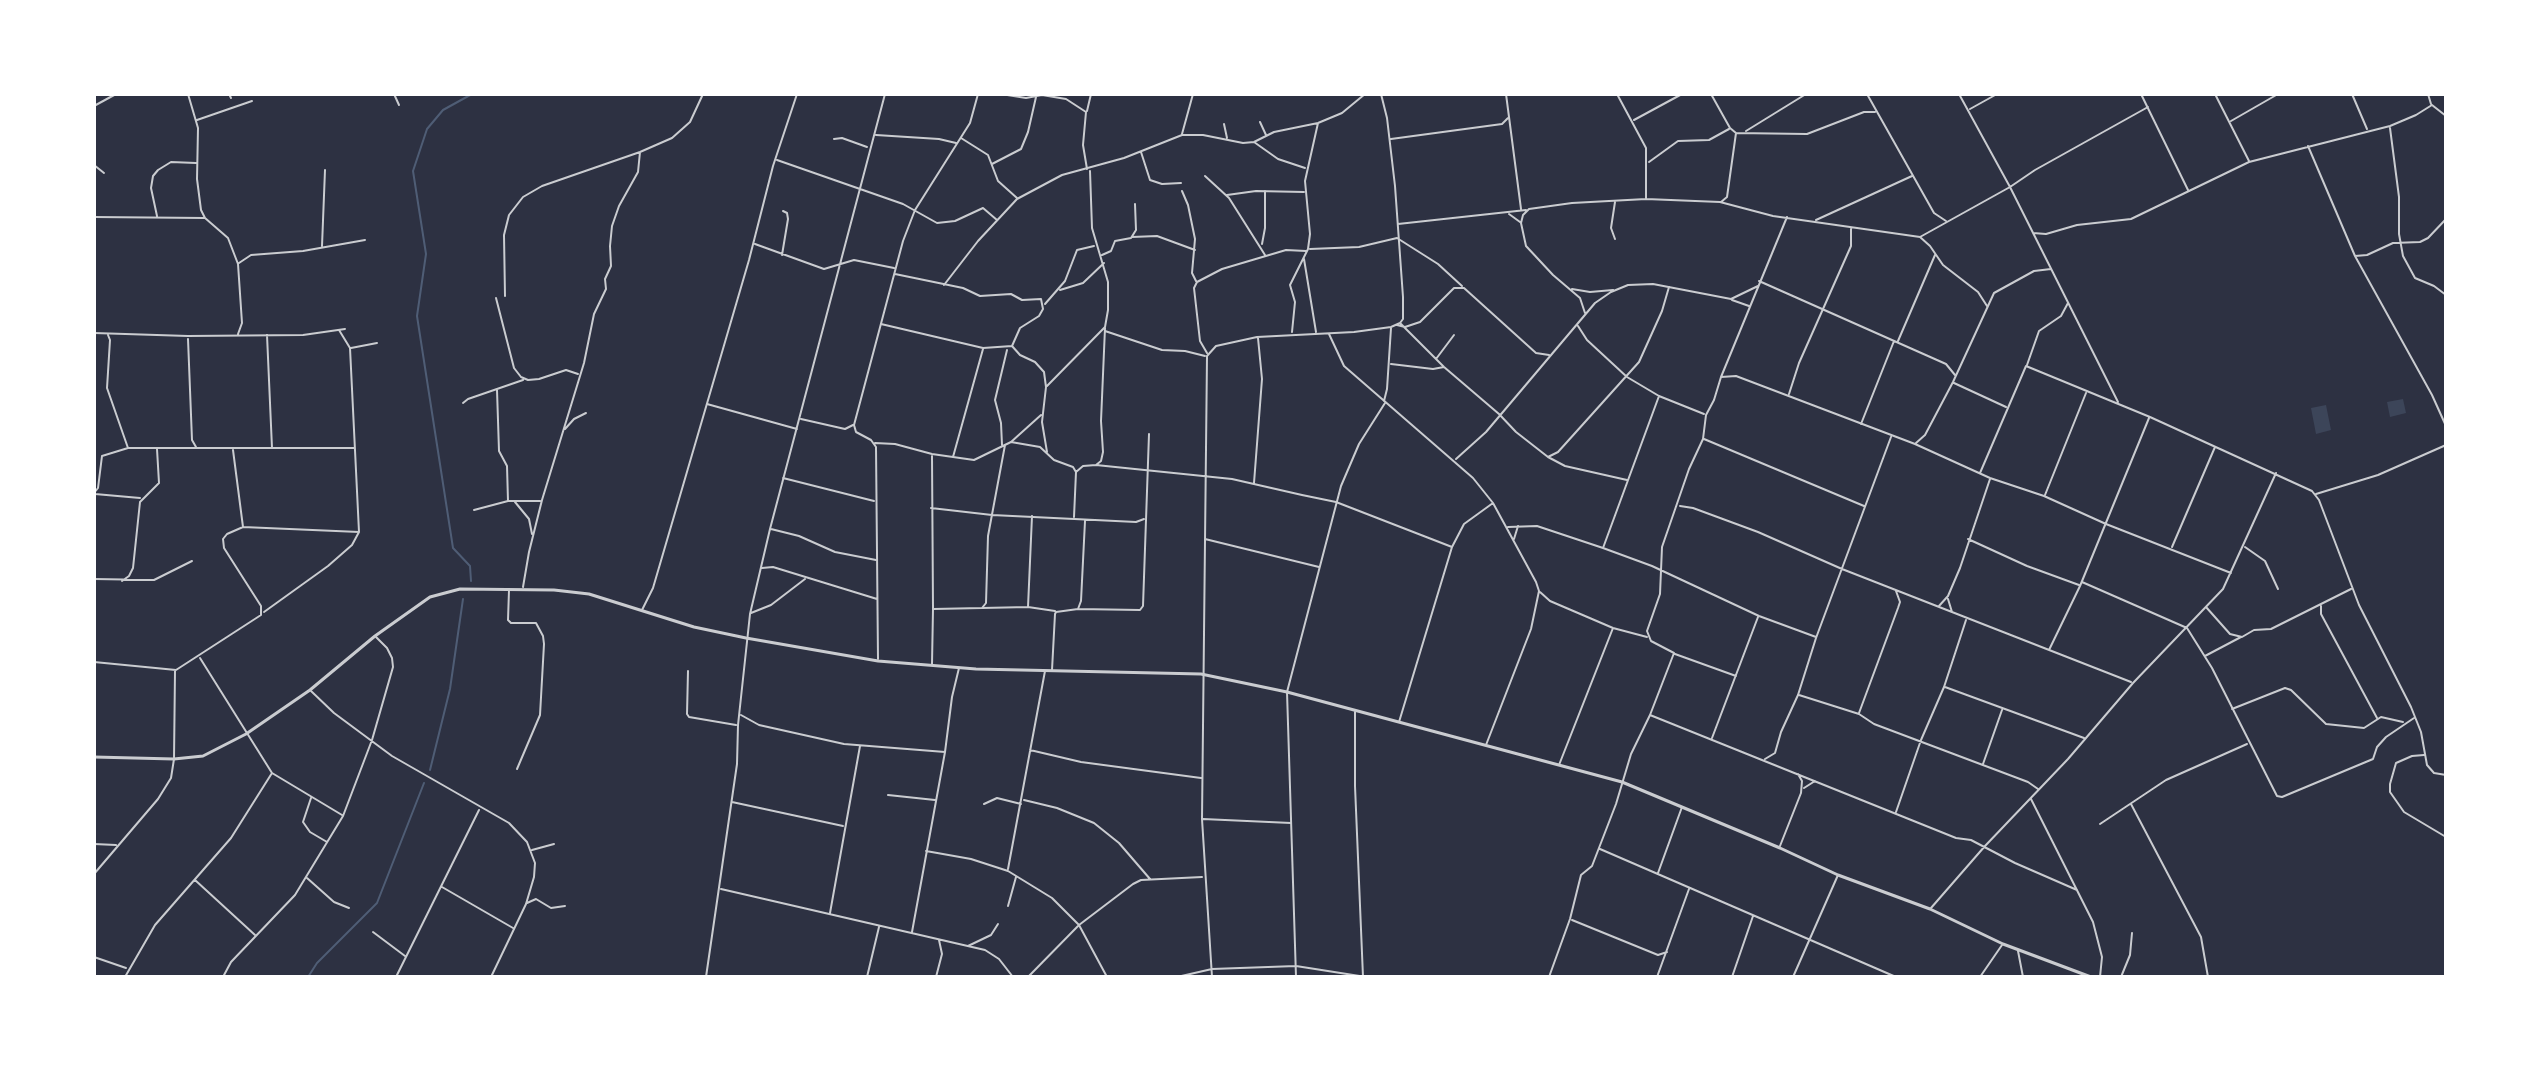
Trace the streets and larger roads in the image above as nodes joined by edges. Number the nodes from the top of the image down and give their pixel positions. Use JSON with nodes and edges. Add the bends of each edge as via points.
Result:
{"nodes":[{"id":1,"x":116,"y":94,"type":"edge"},
{"id":2,"x":188,"y":94,"type":"edge"},
{"id":3,"x":394,"y":94,"type":"edge"},
{"id":4,"x":703,"y":94,"type":"edge"},
{"id":5,"x":797,"y":94,"type":"edge"},
{"id":6,"x":885,"y":94,"type":"edge"},
{"id":7,"x":978,"y":94,"type":"edge"},
{"id":8,"x":1001,"y":94,"type":"edge"},
{"id":9,"x":1043,"y":94,"type":"edge"},
{"id":10,"x":1091,"y":94,"type":"edge"},
{"id":11,"x":1193,"y":94,"type":"edge"},
{"id":12,"x":1365,"y":94,"type":"edge"},
{"id":13,"x":1381,"y":94,"type":"edge"},
{"id":14,"x":1506,"y":94,"type":"edge"},
{"id":15,"x":1617,"y":94,"type":"edge"},
{"id":16,"x":1682,"y":94,"type":"edge"},
{"id":17,"x":1711,"y":94,"type":"edge"},
{"id":18,"x":1806,"y":94,"type":"edge"},
{"id":19,"x":1867,"y":94,"type":"edge"},
{"id":20,"x":1959,"y":94,"type":"edge"},
{"id":21,"x":1997,"y":94,"type":"edge"},
{"id":22,"x":2141,"y":94,"type":"edge"},
{"id":23,"x":2215,"y":94,"type":"edge"},
{"id":24,"x":2278,"y":94,"type":"edge"},
{"id":25,"x":2352,"y":94,"type":"edge"},
{"id":26,"x":2428,"y":94,"type":"edge"},
{"id":27,"x":1036,"y":97,"type":"junction"},
{"id":28,"x":252,"y":101,"type":"dead end"},
{"id":29,"x":399,"y":105,"type":"dead end"},
{"id":30,"x":2432,"y":105,"type":"junction"},
{"id":31,"x":94,"y":106,"type":"edge"},
{"id":32,"x":2148,"y":107,"type":"junction"},
{"id":33,"x":1970,"y":110,"type":"junction"},
{"id":34,"x":1086,"y":112,"type":"junction"},
{"id":35,"x":1876,"y":112,"type":"junction"},
{"id":36,"x":2446,"y":116,"type":"edge"},
{"id":37,"x":1508,"y":118,"type":"junction"},
{"id":38,"x":197,"y":120,"type":"junction"},
{"id":39,"x":1633,"y":121,"type":"junction"},
{"id":40,"x":1260,"y":122,"type":"dead end"},
{"id":41,"x":2230,"y":122,"type":"junction"},
{"id":42,"x":1318,"y":123,"type":"junction"},
{"id":43,"x":1224,"y":124,"type":"dead end"},
{"id":44,"x":1502,"y":124,"type":"junction"},
{"id":45,"x":2390,"y":126,"type":"junction"},
{"id":46,"x":1510,"y":127,"type":"junction"},
{"id":47,"x":1730,"y":128,"type":"junction"},
{"id":48,"x":2368,"y":131,"type":"junction"},
{"id":49,"x":1736,"y":133,"type":"junction"},
{"id":50,"x":1743,"y":133,"type":"junction"},
{"id":51,"x":874,"y":135,"type":"junction"},
{"id":52,"x":1182,"y":135,"type":"junction"},
{"id":53,"x":1266,"y":135,"type":"junction"},
{"id":54,"x":960,"y":137,"type":"junction"},
{"id":55,"x":834,"y":139,"type":"dead end"},
{"id":56,"x":1227,"y":139,"type":"junction"},
{"id":57,"x":1390,"y":139,"type":"junction"},
{"id":58,"x":1254,"y":142,"type":"junction"},
{"id":59,"x":956,"y":143,"type":"junction"},
{"id":60,"x":2308,"y":145,"type":"junction"},
{"id":61,"x":869,"y":148,"type":"junction"},
{"id":62,"x":640,"y":152,"type":"junction"},
{"id":63,"x":1141,"y":152,"type":"junction"},
{"id":64,"x":776,"y":160,"type":"junction"},
{"id":65,"x":2249,"y":162,"type":"junction"},
{"id":66,"x":196,"y":163,"type":"junction"},
{"id":67,"x":992,"y":164,"type":"junction"},
{"id":68,"x":1648,"y":164,"type":"junction"},
{"id":69,"x":94,"y":165,"type":"edge"},
{"id":70,"x":1306,"y":168,"type":"junction"},
{"id":71,"x":1089,"y":169,"type":"junction"},
{"id":72,"x":325,"y":170,"type":"dead end"},
{"id":73,"x":104,"y":173,"type":"dead end"},
{"id":74,"x":1913,"y":175,"type":"junction"},
{"id":75,"x":1205,"y":176,"type":"dead end"},
{"id":76,"x":1181,"y":183,"type":"dead end"},
{"id":77,"x":2010,"y":187,"type":"junction"},
{"id":78,"x":859,"y":189,"type":"junction"},
{"id":79,"x":2188,"y":190,"type":"junction"},
{"id":80,"x":1182,"y":191,"type":"dead end"},
{"id":81,"x":1265,"y":191,"type":"junction"},
{"id":82,"x":1306,"y":192,"type":"junction"},
{"id":83,"x":1225,"y":195,"type":"junction"},
{"id":84,"x":1727,"y":197,"type":"junction"},
{"id":85,"x":1017,"y":199,"type":"junction"},
{"id":86,"x":1646,"y":199,"type":"junction"},
{"id":87,"x":1615,"y":200,"type":"junction"},
{"id":88,"x":1720,"y":202,"type":"junction"},
{"id":89,"x":1135,"y":204,"type":"dead end"},
{"id":90,"x":1730,"y":205,"type":"junction"},
{"id":91,"x":1529,"y":209,"type":"junction"},
{"id":92,"x":915,"y":210,"type":"junction"},
{"id":93,"x":783,"y":211,"type":"dead end"},
{"id":94,"x":1521,"y":211,"type":"junction"},
{"id":95,"x":1508,"y":213,"type":"junction"},
{"id":96,"x":1787,"y":216,"type":"junction"},
{"id":97,"x":94,"y":217,"type":"edge"},
{"id":98,"x":158,"y":217,"type":"junction"},
{"id":99,"x":205,"y":218,"type":"junction"},
{"id":100,"x":2446,"y":219,"type":"edge"},
{"id":101,"x":997,"y":220,"type":"junction"},
{"id":102,"x":1815,"y":221,"type":"junction"},
{"id":103,"x":1946,"y":221,"type":"junction"},
{"id":104,"x":1521,"y":223,"type":"junction"},
{"id":105,"x":1397,"y":224,"type":"junction"},
{"id":106,"x":1851,"y":228,"type":"junction"},
{"id":107,"x":2033,"y":233,"type":"junction"},
{"id":108,"x":1920,"y":237,"type":"junction"},
{"id":109,"x":1131,"y":238,"type":"junction"},
{"id":110,"x":1397,"y":238,"type":"junction"},
{"id":111,"x":1615,"y":239,"type":"dead end"},
{"id":112,"x":365,"y":240,"type":"dead end"},
{"id":113,"x":2399,"y":243,"type":"junction"},
{"id":114,"x":753,"y":244,"type":"junction"},
{"id":115,"x":1261,"y":245,"type":"junction"},
{"id":116,"x":1096,"y":246,"type":"junction"},
{"id":117,"x":322,"y":247,"type":"junction"},
{"id":118,"x":1308,"y":250,"type":"junction"},
{"id":119,"x":1196,"y":251,"type":"junction"},
{"id":120,"x":782,"y":255,"type":"junction"},
{"id":121,"x":1101,"y":255,"type":"junction"},
{"id":122,"x":1935,"y":255,"type":"junction"},
{"id":123,"x":1266,"y":256,"type":"junction"},
{"id":124,"x":1304,"y":256,"type":"junction"},
{"id":125,"x":2355,"y":256,"type":"junction"},
{"id":126,"x":1104,"y":263,"type":"junction"},
{"id":127,"x":238,"y":264,"type":"junction"},
{"id":128,"x":841,"y":264,"type":"junction"},
{"id":129,"x":896,"y":268,"type":"junction"},
{"id":130,"x":2051,"y":269,"type":"junction"},
{"id":131,"x":895,"y":273,"type":"junction"},
{"id":132,"x":1456,"y":281,"type":"junction"},
{"id":133,"x":1759,"y":281,"type":"junction"},
{"id":134,"x":1197,"y":282,"type":"junction"},
{"id":135,"x":944,"y":285,"type":"junction"},
{"id":136,"x":1669,"y":286,"type":"junction"},
{"id":137,"x":1758,"y":286,"type":"junction"},
{"id":138,"x":1454,"y":288,"type":"junction"},
{"id":139,"x":1464,"y":288,"type":"junction"},
{"id":140,"x":1571,"y":289,"type":"junction"},
{"id":141,"x":1616,"y":289,"type":"junction"},
{"id":142,"x":1059,"y":290,"type":"junction"},
{"id":143,"x":2446,"y":295,"type":"edge"},
{"id":144,"x":505,"y":296,"type":"dead end"},
{"id":145,"x":496,"y":298,"type":"dead end"},
{"id":146,"x":1041,"y":299,"type":"junction"},
{"id":147,"x":1048,"y":299,"type":"junction"},
{"id":148,"x":1731,"y":299,"type":"junction"},
{"id":149,"x":1582,"y":301,"type":"junction"},
{"id":150,"x":2068,"y":302,"type":"junction"},
{"id":151,"x":1595,"y":303,"type":"junction"},
{"id":152,"x":1750,"y":303,"type":"junction"},
{"id":153,"x":1044,"y":305,"type":"junction"},
{"id":154,"x":1988,"y":307,"type":"junction"},
{"id":155,"x":1823,"y":308,"type":"junction"},
{"id":156,"x":1585,"y":313,"type":"junction"},
{"id":157,"x":880,"y":324,"type":"junction"},
{"id":158,"x":1398,"y":324,"type":"junction"},
{"id":159,"x":1578,"y":325,"type":"junction"},
{"id":160,"x":1391,"y":327,"type":"junction"},
{"id":161,"x":1405,"y":327,"type":"junction"},
{"id":162,"x":345,"y":329,"type":"dead end"},
{"id":163,"x":1105,"y":329,"type":"junction"},
{"id":164,"x":339,"y":330,"type":"junction"},
{"id":165,"x":94,"y":333,"type":"edge"},
{"id":166,"x":1292,"y":333,"type":"junction"},
{"id":167,"x":1317,"y":333,"type":"junction"},
{"id":168,"x":1329,"y":333,"type":"junction"},
{"id":169,"x":107,"y":334,"type":"junction"},
{"id":170,"x":238,"y":334,"type":"junction"},
{"id":171,"x":267,"y":334,"type":"junction"},
{"id":172,"x":1581,"y":334,"type":"junction"},
{"id":173,"x":1454,"y":335,"type":"dead end"},
{"id":174,"x":1569,"y":335,"type":"junction"},
{"id":175,"x":188,"y":336,"type":"junction"},
{"id":176,"x":1257,"y":337,"type":"junction"},
{"id":177,"x":1896,"y":341,"type":"junction"},
{"id":178,"x":377,"y":343,"type":"dead end"},
{"id":179,"x":1012,"y":346,"type":"junction"},
{"id":180,"x":350,"y":348,"type":"junction"},
{"id":181,"x":983,"y":348,"type":"junction"},
{"id":182,"x":1008,"y":348,"type":"junction"},
{"id":183,"x":1207,"y":355,"type":"junction"},
{"id":184,"x":1550,"y":355,"type":"junction"},
{"id":185,"x":1540,"y":356,"type":"junction"},
{"id":186,"x":1436,"y":359,"type":"junction"},
{"id":187,"x":1389,"y":363,"type":"junction"},
{"id":188,"x":1542,"y":365,"type":"junction"},
{"id":189,"x":2026,"y":366,"type":"junction"},
{"id":190,"x":1444,"y":367,"type":"junction"},
{"id":191,"x":579,"y":374,"type":"junction"},
{"id":192,"x":1956,"y":376,"type":"junction"},
{"id":193,"x":1627,"y":377,"type":"junction"},
{"id":194,"x":1721,"y":377,"type":"junction"},
{"id":195,"x":524,"y":379,"type":"junction"},
{"id":196,"x":1953,"y":382,"type":"junction"},
{"id":197,"x":1046,"y":387,"type":"junction"},
{"id":198,"x":497,"y":390,"type":"junction"},
{"id":199,"x":2086,"y":392,"type":"junction"},
{"id":200,"x":1659,"y":396,"type":"junction"},
{"id":201,"x":1788,"y":396,"type":"junction"},
{"id":202,"x":1384,"y":402,"type":"junction"},
{"id":203,"x":463,"y":403,"type":"dead end"},
{"id":204,"x":2119,"y":403,"type":"junction"},
{"id":205,"x":705,"y":404,"type":"junction"},
{"id":206,"x":2007,"y":407,"type":"junction"},
{"id":207,"x":586,"y":413,"type":"dead end"},
{"id":208,"x":1042,"y":413,"type":"junction"},
{"id":209,"x":1499,"y":414,"type":"junction"},
{"id":210,"x":1706,"y":415,"type":"junction"},
{"id":211,"x":2150,"y":417,"type":"junction"},
{"id":212,"x":800,"y":418,"type":"junction"},
{"id":213,"x":1861,"y":424,"type":"junction"},
{"id":214,"x":2446,"y":426,"type":"edge"},
{"id":215,"x":854,"y":427,"type":"junction"},
{"id":216,"x":797,"y":429,"type":"junction"},
{"id":217,"x":562,"y":431,"type":"junction"},
{"id":218,"x":1149,"y":434,"type":"dead end"},
{"id":219,"x":1891,"y":437,"type":"junction"},
{"id":220,"x":1703,"y":439,"type":"junction"},
{"id":221,"x":1011,"y":442,"type":"junction"},
{"id":222,"x":874,"y":443,"type":"junction"},
{"id":223,"x":1915,"y":444,"type":"junction"},
{"id":224,"x":1004,"y":446,"type":"junction"},
{"id":225,"x":2445,"y":446,"type":"edge"},
{"id":226,"x":157,"y":447,"type":"junction"},
{"id":227,"x":2215,"y":447,"type":"junction"},
{"id":228,"x":128,"y":448,"type":"junction"},
{"id":229,"x":197,"y":448,"type":"junction"},
{"id":230,"x":233,"y":448,"type":"junction"},
{"id":231,"x":272,"y":448,"type":"junction"},
{"id":232,"x":354,"y":448,"type":"junction"},
{"id":233,"x":2446,"y":451,"type":"edge"},
{"id":234,"x":1047,"y":452,"type":"junction"},
{"id":235,"x":932,"y":454,"type":"junction"},
{"id":236,"x":953,"y":457,"type":"junction"},
{"id":237,"x":1548,"y":457,"type":"junction"},
{"id":238,"x":1455,"y":460,"type":"junction"},
{"id":239,"x":1096,"y":465,"type":"junction"},
{"id":240,"x":1147,"y":469,"type":"junction"},
{"id":241,"x":1076,"y":472,"type":"junction"},
{"id":242,"x":1980,"y":473,"type":"junction"},
{"id":243,"x":2276,"y":473,"type":"junction"},
{"id":244,"x":1206,"y":476,"type":"junction"},
{"id":245,"x":783,"y":478,"type":"junction"},
{"id":246,"x":1990,"y":478,"type":"junction"},
{"id":247,"x":1627,"y":480,"type":"junction"},
{"id":248,"x":1254,"y":484,"type":"junction"},
{"id":249,"x":94,"y":493,"type":"edge"},
{"id":250,"x":2316,"y":494,"type":"junction"},
{"id":251,"x":2044,"y":496,"type":"junction"},
{"id":252,"x":142,"y":498,"type":"junction"},
{"id":253,"x":542,"y":500,"type":"junction"},
{"id":254,"x":508,"y":501,"type":"junction"},
{"id":255,"x":514,"y":501,"type":"junction"},
{"id":256,"x":875,"y":502,"type":"junction"},
{"id":257,"x":1336,"y":502,"type":"junction"},
{"id":258,"x":1493,"y":503,"type":"junction"},
{"id":259,"x":1678,"y":505,"type":"junction"},
{"id":260,"x":1864,"y":506,"type":"junction"},
{"id":261,"x":931,"y":508,"type":"junction"},
{"id":262,"x":474,"y":510,"type":"dead end"},
{"id":263,"x":992,"y":515,"type":"junction"},
{"id":264,"x":1032,"y":516,"type":"junction"},
{"id":265,"x":1146,"y":517,"type":"junction"},
{"id":266,"x":1074,"y":518,"type":"junction"},
{"id":267,"x":1085,"y":520,"type":"junction"},
{"id":268,"x":1136,"y":522,"type":"junction"},
{"id":269,"x":2106,"y":524,"type":"junction"},
{"id":270,"x":1518,"y":526,"type":"junction"},
{"id":271,"x":243,"y":527,"type":"junction"},
{"id":272,"x":1507,"y":527,"type":"junction"},
{"id":273,"x":1145,"y":528,"type":"junction"},
{"id":274,"x":770,"y":529,"type":"junction"},
{"id":275,"x":359,"y":532,"type":"junction"},
{"id":276,"x":533,"y":537,"type":"junction"},
{"id":277,"x":1204,"y":538,"type":"junction"},
{"id":278,"x":1968,"y":539,"type":"junction"},
{"id":279,"x":1513,"y":540,"type":"junction"},
{"id":280,"x":1452,"y":547,"type":"junction"},
{"id":281,"x":2244,"y":547,"type":"junction"},
{"id":282,"x":1603,"y":548,"type":"junction"},
{"id":283,"x":2172,"y":548,"type":"junction"},
{"id":284,"x":1660,"y":560,"type":"junction"},
{"id":285,"x":192,"y":561,"type":"dead end"},
{"id":286,"x":878,"y":561,"type":"junction"},
{"id":287,"x":1652,"y":566,"type":"junction"},
{"id":288,"x":1321,"y":567,"type":"junction"},
{"id":289,"x":761,"y":569,"type":"junction"},
{"id":290,"x":1842,"y":569,"type":"junction"},
{"id":291,"x":1660,"y":570,"type":"junction"},
{"id":292,"x":2231,"y":573,"type":"junction"},
{"id":293,"x":806,"y":578,"type":"junction"},
{"id":294,"x":94,"y":579,"type":"edge"},
{"id":295,"x":122,"y":581,"type":"junction"},
{"id":296,"x":2081,"y":584,"type":"junction"},
{"id":297,"x":509,"y":589,"type":"junction"},
{"id":298,"x":523,"y":589,"type":"junction"},
{"id":299,"x":2278,"y":589,"type":"dead end"},
{"id":300,"x":2353,"y":589,"type":"junction"},
{"id":301,"x":1895,"y":590,"type":"junction"},
{"id":302,"x":1539,"y":591,"type":"junction"},
{"id":303,"x":1911,"y":596,"type":"junction"},
{"id":304,"x":1948,"y":596,"type":"junction"},
{"id":305,"x":877,"y":599,"type":"junction"},
{"id":306,"x":1550,"y":601,"type":"junction"},
{"id":307,"x":1900,"y":602,"type":"junction"},
{"id":308,"x":2321,"y":604,"type":"junction"},
{"id":309,"x":1537,"y":606,"type":"junction"},
{"id":310,"x":1938,"y":606,"type":"junction"},
{"id":311,"x":1028,"y":607,"type":"junction"},
{"id":312,"x":2206,"y":607,"type":"junction"},
{"id":313,"x":982,"y":608,"type":"junction"},
{"id":314,"x":933,"y":609,"type":"junction"},
{"id":315,"x":1078,"y":609,"type":"junction"},
{"id":316,"x":642,"y":611,"type":"junction"},
{"id":317,"x":1056,"y":612,"type":"junction"},
{"id":318,"x":262,"y":613,"type":"junction"},
{"id":319,"x":1952,"y":613,"type":"junction"},
{"id":320,"x":750,"y":614,"type":"junction"},
{"id":321,"x":1759,"y":616,"type":"junction"},
{"id":322,"x":1967,"y":619,"type":"junction"},
{"id":323,"x":1613,"y":628,"type":"junction"},
{"id":324,"x":2187,"y":628,"type":"junction"},
{"id":325,"x":375,"y":636,"type":"junction"},
{"id":326,"x":1649,"y":637,"type":"junction"},
{"id":327,"x":2242,"y":637,"type":"junction"},
{"id":328,"x":746,"y":638,"type":"junction"},
{"id":329,"x":1816,"y":638,"type":"junction"},
{"id":330,"x":2049,"y":650,"type":"junction"},
{"id":331,"x":1674,"y":653,"type":"junction"},
{"id":332,"x":199,"y":655,"type":"junction"},
{"id":333,"x":2205,"y":656,"type":"junction"},
{"id":334,"x":878,"y":661,"type":"junction"},
{"id":335,"x":94,"y":662,"type":"edge"},
{"id":336,"x":932,"y":665,"type":"junction"},
{"id":337,"x":959,"y":667,"type":"junction"},
{"id":338,"x":176,"y":670,"type":"junction"},
{"id":339,"x":688,"y":671,"type":"dead end"},
{"id":340,"x":1045,"y":671,"type":"junction"},
{"id":341,"x":1052,"y":671,"type":"junction"},
{"id":342,"x":1201,"y":674,"type":"junction"},
{"id":343,"x":1736,"y":676,"type":"junction"},
{"id":344,"x":2133,"y":683,"type":"junction"},
{"id":345,"x":1944,"y":687,"type":"junction"},
{"id":346,"x":310,"y":690,"type":"junction"},
{"id":347,"x":1287,"y":692,"type":"junction"},
{"id":348,"x":1798,"y":695,"type":"junction"},
{"id":349,"x":2002,"y":708,"type":"junction"},
{"id":350,"x":2231,"y":709,"type":"junction"},
{"id":351,"x":1355,"y":711,"type":"junction"},
{"id":352,"x":740,"y":714,"type":"junction"},
{"id":353,"x":1859,"y":714,"type":"junction"},
{"id":354,"x":1650,"y":715,"type":"junction"},
{"id":355,"x":2415,"y":718,"type":"junction"},
{"id":356,"x":2378,"y":719,"type":"junction"},
{"id":357,"x":1398,"y":723,"type":"junction"},
{"id":358,"x":2404,"y":723,"type":"junction"},
{"id":359,"x":738,"y":725,"type":"junction"},
{"id":360,"x":246,"y":734,"type":"junction"},
{"id":361,"x":2084,"y":738,"type":"junction"},
{"id":362,"x":1711,"y":739,"type":"junction"},
{"id":363,"x":372,"y":740,"type":"junction"},
{"id":364,"x":1921,"y":740,"type":"junction"},
{"id":365,"x":2248,"y":743,"type":"junction"},
{"id":366,"x":860,"y":745,"type":"junction"},
{"id":367,"x":1485,"y":746,"type":"junction"},
{"id":368,"x":1028,"y":749,"type":"junction"},
{"id":369,"x":945,"y":752,"type":"junction"},
{"id":370,"x":1775,"y":753,"type":"junction"},
{"id":371,"x":2426,"y":755,"type":"junction"},
{"id":372,"x":94,"y":757,"type":"edge"},
{"id":373,"x":174,"y":759,"type":"junction"},
{"id":374,"x":1764,"y":760,"type":"junction"},
{"id":375,"x":1558,"y":765,"type":"junction"},
{"id":376,"x":1982,"y":765,"type":"junction"},
{"id":377,"x":1780,"y":766,"type":"junction"},
{"id":378,"x":517,"y":769,"type":"dead end"},
{"id":379,"x":272,"y":773,"type":"junction"},
{"id":380,"x":1797,"y":773,"type":"junction"},
{"id":381,"x":2446,"y":775,"type":"edge"},
{"id":382,"x":1202,"y":778,"type":"junction"},
{"id":383,"x":1816,"y":781,"type":"junction"},
{"id":384,"x":1622,"y":782,"type":"junction"},
{"id":385,"x":2038,"y":790,"type":"junction"},
{"id":386,"x":1801,"y":793,"type":"junction"},
{"id":387,"x":888,"y":795,"type":"dead end"},
{"id":388,"x":311,"y":796,"type":"junction"},
{"id":389,"x":2031,"y":798,"type":"junction"},
{"id":390,"x":936,"y":800,"type":"junction"},
{"id":391,"x":731,"y":802,"type":"junction"},
{"id":392,"x":1022,"y":802,"type":"junction"},
{"id":393,"x":984,"y":804,"type":"dead end"},
{"id":394,"x":2131,"y":804,"type":"junction"},
{"id":395,"x":1682,"y":806,"type":"junction"},
{"id":396,"x":480,"y":808,"type":"junction"},
{"id":397,"x":1896,"y":812,"type":"junction"},
{"id":398,"x":343,"y":816,"type":"junction"},
{"id":399,"x":1202,"y":819,"type":"junction"},
{"id":400,"x":1291,"y":823,"type":"junction"},
{"id":401,"x":2100,"y":824,"type":"dead end"},
{"id":402,"x":844,"y":826,"type":"junction"},
{"id":403,"x":2446,"y":837,"type":"edge"},
{"id":404,"x":327,"y":843,"type":"junction"},
{"id":405,"x":94,"y":844,"type":"edge"},
{"id":406,"x":554,"y":844,"type":"dead end"},
{"id":407,"x":117,"y":845,"type":"junction"},
{"id":408,"x":1985,"y":846,"type":"junction"},
{"id":409,"x":1780,"y":848,"type":"junction"},
{"id":410,"x":1599,"y":849,"type":"junction"},
{"id":411,"x":531,"y":850,"type":"junction"},
{"id":412,"x":926,"y":851,"type":"junction"},
{"id":413,"x":1008,"y":871,"type":"junction"},
{"id":414,"x":1658,"y":873,"type":"junction"},
{"id":415,"x":94,"y":874,"type":"edge"},
{"id":416,"x":1838,"y":875,"type":"junction"},
{"id":417,"x":1017,"y":876,"type":"junction"},
{"id":418,"x":1204,"y":876,"type":"junction"},
{"id":419,"x":306,"y":877,"type":"junction"},
{"id":420,"x":194,"y":879,"type":"junction"},
{"id":421,"x":1150,"y":879,"type":"junction"},
{"id":422,"x":441,"y":886,"type":"junction"},
{"id":423,"x":1689,"y":888,"type":"junction"},
{"id":424,"x":719,"y":889,"type":"junction"},
{"id":425,"x":2077,"y":890,"type":"junction"},
{"id":426,"x":526,"y":904,"type":"junction"},
{"id":427,"x":565,"y":906,"type":"dead end"},
{"id":428,"x":1008,"y":906,"type":"dead end"},
{"id":429,"x":349,"y":908,"type":"dead end"},
{"id":430,"x":1930,"y":909,"type":"junction"},
{"id":431,"x":830,"y":913,"type":"junction"},
{"id":432,"x":1753,"y":915,"type":"junction"},
{"id":433,"x":1570,"y":919,"type":"junction"},
{"id":434,"x":998,"y":924,"type":"dead end"},
{"id":435,"x":1079,"y":925,"type":"junction"},
{"id":436,"x":879,"y":926,"type":"junction"},
{"id":437,"x":513,"y":928,"type":"junction"},
{"id":438,"x":373,"y":932,"type":"dead end"},
{"id":439,"x":912,"y":932,"type":"junction"},
{"id":440,"x":2132,"y":933,"type":"dead end"},
{"id":441,"x":257,"y":936,"type":"junction"},
{"id":442,"x":938,"y":939,"type":"junction"},
{"id":443,"x":1810,"y":939,"type":"junction"},
{"id":444,"x":2003,"y":944,"type":"junction"},
{"id":445,"x":966,"y":946,"type":"junction"},
{"id":446,"x":2018,"y":950,"type":"junction"},
{"id":447,"x":1667,"y":952,"type":"junction"},
{"id":448,"x":94,"y":957,"type":"edge"},
{"id":449,"x":406,"y":957,"type":"junction"},
{"id":450,"x":1296,"y":966,"type":"junction"},
{"id":451,"x":127,"y":968,"type":"junction"},
{"id":452,"x":1212,"y":969,"type":"junction"},
{"id":453,"x":706,"y":976,"type":"edge"},
{"id":454,"x":1733,"y":976,"type":"edge"},
{"id":455,"x":125,"y":977,"type":"edge"},
{"id":456,"x":223,"y":977,"type":"edge"},
{"id":457,"x":396,"y":977,"type":"edge"},
{"id":458,"x":491,"y":977,"type":"edge"},
{"id":459,"x":711,"y":977,"type":"edge"},
{"id":460,"x":867,"y":977,"type":"edge"},
{"id":461,"x":936,"y":977,"type":"edge"},
{"id":462,"x":1013,"y":977,"type":"edge"},
{"id":463,"x":1028,"y":977,"type":"edge"},
{"id":464,"x":1107,"y":977,"type":"edge"},
{"id":465,"x":1159,"y":977,"type":"edge"},
{"id":466,"x":1212,"y":977,"type":"edge"},
{"id":467,"x":1296,"y":977,"type":"edge"},
{"id":468,"x":1364,"y":977,"type":"edge"},
{"id":469,"x":1549,"y":977,"type":"edge"},
{"id":470,"x":1657,"y":977,"type":"edge"},
{"id":471,"x":1793,"y":977,"type":"edge"},
{"id":472,"x":1896,"y":977,"type":"edge"},
{"id":473,"x":1980,"y":977,"type":"edge"},
{"id":474,"x":2023,"y":977,"type":"edge"},
{"id":475,"x":2091,"y":977,"type":"edge"},
{"id":476,"x":2100,"y":977,"type":"edge"},
{"id":477,"x":2121,"y":977,"type":"edge"},
{"id":478,"x":2208,"y":977,"type":"edge"}],
"edges":[{"from":1,"to":31,"type":"street"},
{"from":2,"to":38,"type":"street"},
{"from":3,"to":29,"type":"street"},
{"from":4,"to":62,"type":"street","via":[[686,128]]},
{"from":5,"to":64,"type":"street"},
{"from":6,"to":51,"type":"street"},
{"from":7,"to":54,"type":"street"},
{"from":8,"to":27,"type":"street"},
{"from":9,"to":27,"type":"street"},
{"from":9,"to":34,"type":"street","via":[[1066,99]]},
{"from":10,"to":34,"type":"street"},
{"from":11,"to":52,"type":"street"},
{"from":12,"to":42,"type":"street","via":[[1342,113]]},
{"from":13,"to":57,"type":"street"},
{"from":14,"to":37,"type":"street"},
{"from":15,"to":39,"type":"street"},
{"from":16,"to":39,"type":"street"},
{"from":17,"to":47,"type":"street"},
{"from":18,"to":50,"type":"street"},
{"from":19,"to":35,"type":"street"},
{"from":20,"to":33,"type":"street"},
{"from":21,"to":33,"type":"street"},
{"from":22,"to":32,"type":"street"},
{"from":23,"to":41,"type":"street"},
{"from":24,"to":41,"type":"street"},
{"from":25,"to":48,"type":"street"},
{"from":26,"to":30,"type":"street"},
{"from":27,"to":67,"type":"street","via":[[1021,149]]},
{"from":28,"to":38,"type":"street"},
{"from":30,"to":36,"type":"street"},
{"from":30,"to":45,"type":"street"},
{"from":32,"to":77,"type":"street"},
{"from":32,"to":79,"type":"street"},
{"from":33,"to":77,"type":"street"},
{"from":34,"to":71,"type":"street","via":[[1083,145]]},
{"from":35,"to":50,"type":"street","via":[[1807,134]]},
{"from":35,"to":74,"type":"street"},
{"from":37,"to":44,"type":"street"},
{"from":37,"to":46,"type":"street"},
{"from":38,"to":66,"type":"street"},
{"from":39,"to":68,"type":"street"},
{"from":40,"to":53,"type":"street"},
{"from":41,"to":65,"type":"street"},
{"from":42,"to":53,"type":"street"},
{"from":42,"to":70,"type":"street"},
{"from":43,"to":56,"type":"street"},
{"from":44,"to":46,"type":"street"},
{"from":44,"to":57,"type":"street"},
{"from":45,"to":48,"type":"street"},
{"from":45,"to":113,"type":"street"},
{"from":46,"to":94,"type":"street"},
{"from":47,"to":49,"type":"street"},
{"from":47,"to":68,"type":"street","via":[[1709,140],[1678,141]]},
{"from":48,"to":60,"type":"street"},
{"from":49,"to":50,"type":"street"},
{"from":49,"to":84,"type":"street"},
{"from":51,"to":59,"type":"street"},
{"from":51,"to":61,"type":"street"},
{"from":52,"to":56,"type":"street"},
{"from":52,"to":63,"type":"street"},
{"from":53,"to":58,"type":"street"},
{"from":54,"to":59,"type":"street"},
{"from":54,"to":67,"type":"street","via":[[985,152]]},
{"from":55,"to":61,"type":"street"},
{"from":56,"to":58,"type":"street"},
{"from":57,"to":105,"type":"street"},
{"from":58,"to":70,"type":"street","via":[[1278,159]]},
{"from":59,"to":92,"type":"street"},
{"from":60,"to":65,"type":"street"},
{"from":60,"to":125,"type":"street"},
{"from":61,"to":78,"type":"street"},
{"from":62,"to":144,"type":"street","via":[[523,197],[509,215],[504,235]]},
{"from":62,"to":191,"type":"street","via":[[638,172],[612,226],[606,289]]},
{"from":63,"to":71,"type":"street"},
{"from":63,"to":76,"type":"street","via":[[1150,180]]},
{"from":64,"to":78,"type":"street"},
{"from":64,"to":114,"type":"street"},
{"from":65,"to":79,"type":"street"},
{"from":66,"to":98,"type":"street","via":[[171,162],[153,176]]},
{"from":66,"to":99,"type":"street"},
{"from":67,"to":85,"type":"street","via":[[998,181]]},
{"from":68,"to":86,"type":"street"},
{"from":69,"to":73,"type":"street"},
{"from":70,"to":82,"type":"street"},
{"from":71,"to":85,"type":"street","via":[[1062,175]]},
{"from":71,"to":116,"type":"street"},
{"from":72,"to":117,"type":"street"},
{"from":74,"to":102,"type":"street"},
{"from":74,"to":103,"type":"street","via":[[1934,213]]},
{"from":75,"to":83,"type":"street"},
{"from":77,"to":103,"type":"street"},
{"from":77,"to":107,"type":"street"},
{"from":78,"to":92,"type":"street"},
{"from":78,"to":128,"type":"street"},
{"from":79,"to":107,"type":"street","via":[[2131,219]]},
{"from":80,"to":119,"type":"street"},
{"from":81,"to":82,"type":"street"},
{"from":81,"to":83,"type":"street"},
{"from":81,"to":115,"type":"street"},
{"from":82,"to":118,"type":"street"},
{"from":83,"to":115,"type":"street"},
{"from":84,"to":88,"type":"street"},
{"from":84,"to":90,"type":"street"},
{"from":85,"to":101,"type":"street"},
{"from":86,"to":87,"type":"street"},
{"from":86,"to":88,"type":"street"},
{"from":87,"to":91,"type":"street"},
{"from":87,"to":111,"type":"street"},
{"from":88,"to":90,"type":"street"},
{"from":89,"to":109,"type":"street","via":[[1136,230]]},
{"from":90,"to":96,"type":"street"},
{"from":91,"to":94,"type":"street"},
{"from":91,"to":104,"type":"street"},
{"from":92,"to":101,"type":"street","via":[[943,224],[983,208]]},
{"from":92,"to":129,"type":"street"},
{"from":93,"to":120,"type":"street","via":[[788,219]]},
{"from":94,"to":95,"type":"street"},
{"from":95,"to":104,"type":"street"},
{"from":95,"to":105,"type":"street"},
{"from":96,"to":102,"type":"street"},
{"from":96,"to":133,"type":"street"},
{"from":97,"to":98,"type":"street"},
{"from":98,"to":99,"type":"street"},
{"from":99,"to":127,"type":"street","via":[[228,238]]},
{"from":100,"to":113,"type":"street","via":[[2425,240]]},
{"from":101,"to":135,"type":"street"},
{"from":102,"to":106,"type":"street"},
{"from":103,"to":108,"type":"street"},
{"from":104,"to":140,"type":"street","via":[[1531,253]]},
{"from":105,"to":110,"type":"street"},
{"from":106,"to":108,"type":"street"},
{"from":106,"to":155,"type":"street","via":[[1851,246]]},
{"from":107,"to":130,"type":"street"},
{"from":108,"to":122,"type":"street"},
{"from":109,"to":119,"type":"street","via":[[1157,236]]},
{"from":109,"to":121,"type":"street","via":[[1115,241],[1111,251]]},
{"from":110,"to":118,"type":"street"},
{"from":110,"to":132,"type":"street"},
{"from":110,"to":158,"type":"street","via":[[1403,297],[1403,319]]},
{"from":112,"to":117,"type":"street"},
{"from":113,"to":125,"type":"street"},
{"from":113,"to":143,"type":"street","via":[[2411,274]]},
{"from":114,"to":120,"type":"street"},
{"from":114,"to":205,"type":"street"},
{"from":115,"to":123,"type":"street"},
{"from":116,"to":121,"type":"street"},
{"from":116,"to":142,"type":"street","via":[[1077,250]]},
{"from":117,"to":127,"type":"street","via":[[251,255]]},
{"from":118,"to":123,"type":"street"},
{"from":118,"to":124,"type":"street"},
{"from":119,"to":134,"type":"street","via":[[1192,273]]},
{"from":120,"to":128,"type":"street","via":[[824,269]]},
{"from":121,"to":126,"type":"street"},
{"from":122,"to":154,"type":"street"},
{"from":122,"to":177,"type":"street"},
{"from":123,"to":134,"type":"street"},
{"from":124,"to":166,"type":"street","via":[[1290,285],[1295,302]]},
{"from":124,"to":167,"type":"street"},
{"from":125,"to":214,"type":"street"},
{"from":126,"to":142,"type":"street","via":[[1083,283]]},
{"from":126,"to":163,"type":"street"},
{"from":127,"to":170,"type":"street"},
{"from":128,"to":129,"type":"street","via":[[858,260]]},
{"from":128,"to":212,"type":"street"},
{"from":129,"to":131,"type":"street"},
{"from":130,"to":150,"type":"street"},
{"from":130,"to":154,"type":"street","via":[[2034,271],[1996,291]]},
{"from":131,"to":135,"type":"street"},
{"from":131,"to":157,"type":"street"},
{"from":132,"to":138,"type":"street"},
{"from":132,"to":139,"type":"street"},
{"from":133,"to":137,"type":"street"},
{"from":133,"to":155,"type":"street"},
{"from":134,"to":183,"type":"street","via":[[1200,341]]},
{"from":135,"to":146,"type":"street","via":[[980,296]]},
{"from":136,"to":141,"type":"street"},
{"from":136,"to":148,"type":"street"},
{"from":136,"to":193,"type":"street","via":[[1652,334]]},
{"from":137,"to":148,"type":"street"},
{"from":137,"to":152,"type":"street"},
{"from":138,"to":139,"type":"street"},
{"from":138,"to":161,"type":"street","via":[[1420,322]]},
{"from":139,"to":185,"type":"street"},
{"from":140,"to":141,"type":"street"},
{"from":140,"to":149,"type":"street"},
{"from":141,"to":151,"type":"street"},
{"from":142,"to":147,"type":"street"},
{"from":145,"to":195,"type":"street","via":[[514,368]]},
{"from":146,"to":147,"type":"street"},
{"from":146,"to":153,"type":"street"},
{"from":147,"to":153,"type":"street"},
{"from":148,"to":152,"type":"street"},
{"from":149,"to":151,"type":"street"},
{"from":149,"to":156,"type":"street"},
{"from":150,"to":189,"type":"street","via":[[2061,316],[2041,329]]},
{"from":150,"to":204,"type":"street"},
{"from":151,"to":156,"type":"street"},
{"from":152,"to":194,"type":"street"},
{"from":153,"to":179,"type":"street","via":[[1039,316],[1020,328]]},
{"from":154,"to":192,"type":"street"},
{"from":155,"to":177,"type":"street"},
{"from":155,"to":201,"type":"street"},
{"from":156,"to":159,"type":"street"},
{"from":157,"to":181,"type":"street"},
{"from":157,"to":215,"type":"street"},
{"from":158,"to":160,"type":"street"},
{"from":158,"to":161,"type":"street"},
{"from":159,"to":172,"type":"street"},
{"from":159,"to":174,"type":"street"},
{"from":160,"to":168,"type":"street"},
{"from":160,"to":187,"type":"street"},
{"from":161,"to":186,"type":"street"},
{"from":162,"to":164,"type":"street"},
{"from":163,"to":183,"type":"street","via":[[1162,350]]},
{"from":163,"to":197,"type":"street"},
{"from":163,"to":239,"type":"street","via":[[1103,452]]},
{"from":164,"to":171,"type":"street"},
{"from":164,"to":180,"type":"street"},
{"from":165,"to":169,"type":"street"},
{"from":166,"to":167,"type":"street"},
{"from":166,"to":176,"type":"street"},
{"from":167,"to":168,"type":"street"},
{"from":168,"to":202,"type":"street","via":[[1344,366]]},
{"from":169,"to":175,"type":"street"},
{"from":169,"to":228,"type":"street","via":[[107,388]]},
{"from":170,"to":171,"type":"street"},
{"from":170,"to":175,"type":"street"},
{"from":171,"to":231,"type":"street"},
{"from":172,"to":174,"type":"street"},
{"from":172,"to":193,"type":"street"},
{"from":173,"to":186,"type":"street"},
{"from":174,"to":184,"type":"street"},
{"from":175,"to":229,"type":"street","via":[[192,440]]},
{"from":176,"to":183,"type":"street","via":[[1216,346]]},
{"from":176,"to":248,"type":"street","via":[[1261,390]]},
{"from":177,"to":192,"type":"street","via":[[1946,364]]},
{"from":177,"to":213,"type":"street"},
{"from":178,"to":180,"type":"street"},
{"from":179,"to":182,"type":"street"},
{"from":179,"to":197,"type":"street","via":[[1040,366]]},
{"from":180,"to":232,"type":"street"},
{"from":181,"to":182,"type":"street"},
{"from":181,"to":236,"type":"street"},
{"from":182,"to":224,"type":"street","via":[[995,400]]},
{"from":183,"to":244,"type":"street"},
{"from":184,"to":185,"type":"street"},
{"from":184,"to":188,"type":"street"},
{"from":185,"to":188,"type":"street"},
{"from":186,"to":190,"type":"street"},
{"from":187,"to":190,"type":"street"},
{"from":187,"to":202,"type":"street"},
{"from":188,"to":209,"type":"street"},
{"from":189,"to":199,"type":"street"},
{"from":189,"to":206,"type":"street"},
{"from":190,"to":209,"type":"street"},
{"from":191,"to":195,"type":"street","via":[[566,370]]},
{"from":191,"to":217,"type":"street"},
{"from":192,"to":196,"type":"street"},
{"from":193,"to":200,"type":"street"},
{"from":193,"to":237,"type":"street"},
{"from":194,"to":201,"type":"street","via":[[1736,376]]},
{"from":194,"to":210,"type":"street"},
{"from":195,"to":198,"type":"street"},
{"from":196,"to":206,"type":"street"},
{"from":196,"to":223,"type":"street"},
{"from":197,"to":208,"type":"street"},
{"from":198,"to":203,"type":"street"},
{"from":198,"to":254,"type":"street","via":[[499,451],[507,466]]},
{"from":199,"to":204,"type":"street"},
{"from":199,"to":251,"type":"street"},
{"from":200,"to":210,"type":"street"},
{"from":200,"to":247,"type":"street"},
{"from":201,"to":213,"type":"street"},
{"from":202,"to":238,"type":"street"},
{"from":202,"to":257,"type":"street","via":[[1359,444]]},
{"from":204,"to":211,"type":"street"},
{"from":205,"to":216,"type":"street"},
{"from":205,"to":316,"type":"street"},
{"from":206,"to":242,"type":"street"},
{"from":207,"to":217,"type":"street"},
{"from":208,"to":221,"type":"street"},
{"from":208,"to":234,"type":"street"},
{"from":209,"to":237,"type":"street"},
{"from":209,"to":238,"type":"street"},
{"from":210,"to":220,"type":"street"},
{"from":211,"to":227,"type":"street"},
{"from":211,"to":269,"type":"street"},
{"from":212,"to":215,"type":"street"},
{"from":212,"to":216,"type":"street"},
{"from":213,"to":219,"type":"street"},
{"from":215,"to":222,"type":"street"},
{"from":216,"to":245,"type":"street"},
{"from":217,"to":253,"type":"street"},
{"from":218,"to":240,"type":"street"},
{"from":219,"to":223,"type":"street"},
{"from":219,"to":260,"type":"street"},
{"from":220,"to":259,"type":"street"},
{"from":220,"to":260,"type":"street"},
{"from":221,"to":224,"type":"street"},
{"from":221,"to":234,"type":"street"},
{"from":222,"to":235,"type":"street"},
{"from":222,"to":256,"type":"street"},
{"from":223,"to":242,"type":"street"},
{"from":224,"to":236,"type":"street","via":[[974,460]]},
{"from":224,"to":263,"type":"street"},
{"from":225,"to":233,"type":"street"},
{"from":225,"to":250,"type":"street"},
{"from":226,"to":228,"type":"street"},
{"from":226,"to":229,"type":"street"},
{"from":226,"to":252,"type":"street","via":[[159,483]]},
{"from":227,"to":243,"type":"street"},
{"from":227,"to":283,"type":"street"},
{"from":228,"to":249,"type":"street","via":[[102,456]]},
{"from":229,"to":230,"type":"street"},
{"from":230,"to":231,"type":"street"},
{"from":230,"to":271,"type":"street"},
{"from":231,"to":232,"type":"street"},
{"from":232,"to":275,"type":"street"},
{"from":234,"to":241,"type":"street"},
{"from":235,"to":236,"type":"street"},
{"from":235,"to":261,"type":"street"},
{"from":237,"to":247,"type":"street"},
{"from":238,"to":258,"type":"street"},
{"from":239,"to":240,"type":"street"},
{"from":239,"to":241,"type":"street"},
{"from":240,"to":244,"type":"street"},
{"from":240,"to":265,"type":"street"},
{"from":241,"to":266,"type":"street"},
{"from":242,"to":246,"type":"street"},
{"from":243,"to":250,"type":"street"},
{"from":243,"to":281,"type":"street"},
{"from":244,"to":248,"type":"street"},
{"from":244,"to":277,"type":"street"},
{"from":245,"to":256,"type":"street"},
{"from":245,"to":274,"type":"street"},
{"from":246,"to":251,"type":"street"},
{"from":246,"to":278,"type":"street"},
{"from":247,"to":282,"type":"street"},
{"from":248,"to":257,"type":"street"},
{"from":249,"to":252,"type":"street"},
{"from":250,"to":300,"type":"street"},
{"from":251,"to":269,"type":"street"},
{"from":252,"to":295,"type":"street","via":[[133,568]]},
{"from":253,"to":255,"type":"street"},
{"from":253,"to":276,"type":"street"},
{"from":254,"to":255,"type":"street"},
{"from":254,"to":262,"type":"street"},
{"from":255,"to":276,"type":"street","via":[[529,519]]},
{"from":256,"to":286,"type":"street"},
{"from":257,"to":280,"type":"street"},
{"from":257,"to":288,"type":"street"},
{"from":258,"to":272,"type":"street"},
{"from":258,"to":280,"type":"street","via":[[1464,524]]},
{"from":259,"to":284,"type":"street"},
{"from":259,"to":290,"type":"street"},
{"from":260,"to":290,"type":"street"},
{"from":261,"to":263,"type":"street"},
{"from":261,"to":314,"type":"street"},
{"from":263,"to":264,"type":"street"},
{"from":263,"to":313,"type":"street"},
{"from":264,"to":266,"type":"street"},
{"from":264,"to":311,"type":"street"},
{"from":265,"to":268,"type":"street"},
{"from":265,"to":273,"type":"street"},
{"from":266,"to":267,"type":"street"},
{"from":267,"to":268,"type":"street"},
{"from":267,"to":315,"type":"street"},
{"from":268,"to":273,"type":"street"},
{"from":269,"to":283,"type":"street"},
{"from":269,"to":296,"type":"street"},
{"from":270,"to":272,"type":"street"},
{"from":270,"to":279,"type":"street"},
{"from":270,"to":282,"type":"street","via":[[1537,526]]},
{"from":271,"to":275,"type":"street"},
{"from":271,"to":318,"type":"street","via":[[225,537],[224,548]]},
{"from":272,"to":279,"type":"street"},
{"from":273,"to":315,"type":"street","via":[[1140,610]]},
{"from":274,"to":286,"type":"street"},
{"from":274,"to":289,"type":"street"},
{"from":275,"to":318,"type":"street","via":[[328,566]]},
{"from":276,"to":298,"type":"street"},
{"from":277,"to":288,"type":"street"},
{"from":277,"to":342,"type":"street"},
{"from":278,"to":296,"type":"street"},
{"from":278,"to":304,"type":"street"},
{"from":279,"to":302,"type":"street"},
{"from":280,"to":357,"type":"street"},
{"from":281,"to":292,"type":"street"},
{"from":281,"to":299,"type":"street","via":[[2265,561]]},
{"from":282,"to":287,"type":"street"},
{"from":283,"to":292,"type":"street"},
{"from":284,"to":287,"type":"street"},
{"from":284,"to":291,"type":"street"},
{"from":285,"to":295,"type":"street","via":[[154,580]]},
{"from":286,"to":305,"type":"street"},
{"from":287,"to":291,"type":"street"},
{"from":288,"to":347,"type":"street"},
{"from":289,"to":293,"type":"street","via":[[773,567]]},
{"from":289,"to":320,"type":"street"},
{"from":290,"to":301,"type":"street"},
{"from":290,"to":329,"type":"street"},
{"from":291,"to":321,"type":"street"},
{"from":291,"to":326,"type":"street"},
{"from":292,"to":312,"type":"street"},
{"from":293,"to":305,"type":"street"},
{"from":293,"to":320,"type":"street"},
{"from":294,"to":295,"type":"street"},
{"from":296,"to":324,"type":"street"},
{"from":296,"to":330,"type":"street"},
{"from":297,"to":298,"type":"street"},
{"from":297,"to":325,"type":"street","via":[[439,593]]},
{"from":297,"to":378,"type":"street","via":[[508,620],[536,623],[544,644],[540,715]]},
{"from":298,"to":316,"type":"street","via":[[589,594]]},
{"from":300,"to":308,"type":"street"},
{"from":300,"to":355,"type":"street"},
{"from":301,"to":303,"type":"street"},
{"from":301,"to":307,"type":"street"},
{"from":302,"to":306,"type":"street"},
{"from":302,"to":309,"type":"street"},
{"from":303,"to":307,"type":"street"},
{"from":303,"to":310,"type":"street"},
{"from":304,"to":310,"type":"street"},
{"from":304,"to":319,"type":"street"},
{"from":305,"to":334,"type":"street"},
{"from":306,"to":309,"type":"street"},
{"from":306,"to":323,"type":"street"},
{"from":307,"to":353,"type":"street"},
{"from":308,"to":327,"type":"street"},
{"from":308,"to":356,"type":"street","via":[[2321,614]]},
{"from":309,"to":367,"type":"street"},
{"from":310,"to":319,"type":"street"},
{"from":311,"to":313,"type":"street"},
{"from":311,"to":317,"type":"street"},
{"from":312,"to":324,"type":"street"},
{"from":312,"to":327,"type":"street","via":[[2230,634]]},
{"from":313,"to":314,"type":"street"},
{"from":314,"to":336,"type":"street"},
{"from":315,"to":317,"type":"street"},
{"from":316,"to":328,"type":"street"},
{"from":317,"to":341,"type":"street"},
{"from":318,"to":332,"type":"street"},
{"from":319,"to":322,"type":"street"},
{"from":320,"to":328,"type":"street"},
{"from":321,"to":329,"type":"street"},
{"from":321,"to":343,"type":"street"},
{"from":322,"to":330,"type":"street"},
{"from":322,"to":345,"type":"street"},
{"from":323,"to":326,"type":"street"},
{"from":323,"to":375,"type":"street"},
{"from":324,"to":333,"type":"street"},
{"from":324,"to":344,"type":"street"},
{"from":325,"to":346,"type":"street"},
{"from":325,"to":363,"type":"street","via":[[387,648],[393,667]]},
{"from":326,"to":331,"type":"street"},
{"from":327,"to":333,"type":"street"},
{"from":328,"to":334,"type":"street"},
{"from":328,"to":352,"type":"street"},
{"from":329,"to":348,"type":"street"},
{"from":330,"to":344,"type":"street"},
{"from":331,"to":343,"type":"street"},
{"from":331,"to":354,"type":"street"},
{"from":332,"to":338,"type":"street"},
{"from":332,"to":360,"type":"street"},
{"from":333,"to":350,"type":"street"},
{"from":334,"to":336,"type":"street"},
{"from":335,"to":338,"type":"street"},
{"from":336,"to":337,"type":"street"},
{"from":337,"to":340,"type":"street"},
{"from":337,"to":369,"type":"street"},
{"from":338,"to":373,"type":"street"},
{"from":339,"to":359,"type":"street","via":[[689,717]]},
{"from":340,"to":341,"type":"street"},
{"from":340,"to":368,"type":"street"},
{"from":341,"to":342,"type":"street"},
{"from":342,"to":347,"type":"street"},
{"from":342,"to":382,"type":"street"},
{"from":343,"to":362,"type":"street"},
{"from":344,"to":361,"type":"street"},
{"from":345,"to":349,"type":"street"},
{"from":345,"to":364,"type":"street"},
{"from":346,"to":360,"type":"street"},
{"from":346,"to":363,"type":"street"},
{"from":347,"to":351,"type":"street"},
{"from":347,"to":400,"type":"street"},
{"from":348,"to":353,"type":"street"},
{"from":348,"to":370,"type":"street"},
{"from":349,"to":361,"type":"street"},
{"from":349,"to":376,"type":"street"},
{"from":350,"to":356,"type":"street","via":[[2285,688],[2326,724],[2362,728]]},
{"from":350,"to":365,"type":"street"},
{"from":351,"to":357,"type":"street"},
{"from":351,"to":468,"type":"street"},
{"from":352,"to":359,"type":"street"},
{"from":352,"to":366,"type":"street","via":[[759,725]]},
{"from":353,"to":364,"type":"street"},
{"from":354,"to":362,"type":"street"},
{"from":354,"to":384,"type":"street"},
{"from":355,"to":358,"type":"street"},
{"from":355,"to":371,"type":"street"},
{"from":356,"to":358,"type":"street"},
{"from":357,"to":367,"type":"street"},
{"from":358,"to":365,"type":"street","via":[[2377,747],[2373,759],[2282,797],[2274,794]]},
{"from":359,"to":391,"type":"street"},
{"from":360,"to":373,"type":"street","via":[[203,756]]},
{"from":360,"to":379,"type":"street"},
{"from":361,"to":385,"type":"street"},
{"from":362,"to":374,"type":"street"},
{"from":363,"to":396,"type":"street"},
{"from":363,"to":398,"type":"street"},
{"from":364,"to":376,"type":"street"},
{"from":364,"to":397,"type":"street"},
{"from":365,"to":394,"type":"street","via":[[2166,780]]},
{"from":366,"to":369,"type":"street"},
{"from":366,"to":402,"type":"street"},
{"from":367,"to":375,"type":"street"},
{"from":368,"to":382,"type":"street","via":[[1081,762]]},
{"from":368,"to":392,"type":"street"},
{"from":369,"to":390,"type":"street"},
{"from":370,"to":374,"type":"street"},
{"from":370,"to":377,"type":"street"},
{"from":371,"to":381,"type":"street","via":[[2431,771]]},
{"from":371,"to":403,"type":"street","via":[[2396,763],[2390,792],[2404,812]]},
{"from":372,"to":373,"type":"street"},
{"from":373,"to":407,"type":"street","via":[[166,788]]},
{"from":374,"to":377,"type":"street"},
{"from":375,"to":384,"type":"street"},
{"from":376,"to":385,"type":"street"},
{"from":377,"to":380,"type":"street"},
{"from":379,"to":388,"type":"street"},
{"from":379,"to":420,"type":"street","via":[[231,838]]},
{"from":380,"to":383,"type":"street"},
{"from":380,"to":386,"type":"street"},
{"from":382,"to":399,"type":"street"},
{"from":383,"to":386,"type":"street"},
{"from":383,"to":397,"type":"street"},
{"from":384,"to":395,"type":"street"},
{"from":384,"to":410,"type":"street"},
{"from":385,"to":389,"type":"street"},
{"from":386,"to":409,"type":"street"},
{"from":387,"to":390,"type":"street"},
{"from":388,"to":398,"type":"street"},
{"from":388,"to":404,"type":"street","via":[[303,822]]},
{"from":389,"to":408,"type":"street"},
{"from":389,"to":425,"type":"street"},
{"from":390,"to":412,"type":"street"},
{"from":391,"to":402,"type":"street"},
{"from":391,"to":424,"type":"street"},
{"from":392,"to":393,"type":"street","via":[[997,798]]},
{"from":392,"to":413,"type":"street"},
{"from":392,"to":421,"type":"street","via":[[1057,808],[1094,823]]},
{"from":394,"to":401,"type":"street"},
{"from":394,"to":478,"type":"street","via":[[2201,937]]},
{"from":395,"to":409,"type":"street"},
{"from":395,"to":414,"type":"street"},
{"from":396,"to":411,"type":"street","via":[[509,823]]},
{"from":396,"to":422,"type":"street"},
{"from":397,"to":408,"type":"street"},
{"from":398,"to":404,"type":"street"},
{"from":399,"to":400,"type":"street"},
{"from":399,"to":418,"type":"street"},
{"from":400,"to":450,"type":"street"},
{"from":402,"to":431,"type":"street"},
{"from":404,"to":419,"type":"street"},
{"from":405,"to":407,"type":"street"},
{"from":406,"to":411,"type":"street"},
{"from":407,"to":415,"type":"street"},
{"from":408,"to":425,"type":"street"},
{"from":408,"to":430,"type":"street"},
{"from":409,"to":416,"type":"street"},
{"from":410,"to":414,"type":"street"},
{"from":410,"to":433,"type":"street","via":[[1581,875]]},
{"from":411,"to":426,"type":"street","via":[[534,877]]},
{"from":412,"to":413,"type":"street"},
{"from":412,"to":439,"type":"street"},
{"from":413,"to":417,"type":"street"},
{"from":414,"to":423,"type":"street"},
{"from":416,"to":430,"type":"street"},
{"from":416,"to":443,"type":"street"},
{"from":417,"to":428,"type":"street"},
{"from":417,"to":435,"type":"street","via":[[1052,898]]},
{"from":418,"to":421,"type":"street"},
{"from":418,"to":452,"type":"street"},
{"from":419,"to":429,"type":"street"},
{"from":419,"to":441,"type":"street"},
{"from":420,"to":441,"type":"street"},
{"from":420,"to":451,"type":"street"},
{"from":421,"to":435,"type":"street","via":[[1133,884]]},
{"from":422,"to":437,"type":"street"},
{"from":422,"to":449,"type":"street"},
{"from":423,"to":432,"type":"street"},
{"from":423,"to":447,"type":"street"},
{"from":424,"to":431,"type":"street"},
{"from":424,"to":453,"type":"street"},
{"from":425,"to":476,"type":"street","via":[[2100,944]]},
{"from":426,"to":427,"type":"street","via":[[536,899],[551,908]]},
{"from":426,"to":437,"type":"street"},
{"from":430,"to":444,"type":"street"},
{"from":431,"to":436,"type":"street"},
{"from":432,"to":443,"type":"street"},
{"from":432,"to":454,"type":"street"},
{"from":433,"to":447,"type":"street","via":[[1658,955]]},
{"from":433,"to":469,"type":"street"},
{"from":434,"to":445,"type":"street","via":[[991,935]]},
{"from":435,"to":463,"type":"street"},
{"from":435,"to":464,"type":"street"},
{"from":436,"to":439,"type":"street"},
{"from":436,"to":460,"type":"street"},
{"from":437,"to":458,"type":"street"},
{"from":438,"to":449,"type":"street"},
{"from":439,"to":442,"type":"street"},
{"from":440,"to":477,"type":"street"},
{"from":441,"to":456,"type":"street"},
{"from":442,"to":445,"type":"street"},
{"from":442,"to":461,"type":"street","via":[[942,954]]},
{"from":443,"to":471,"type":"street"},
{"from":443,"to":472,"type":"street"},
{"from":444,"to":446,"type":"street"},
{"from":444,"to":473,"type":"street"},
{"from":445,"to":462,"type":"street","via":[[992,953]]},
{"from":446,"to":474,"type":"street"},
{"from":446,"to":475,"type":"street"},
{"from":447,"to":470,"type":"street"},
{"from":448,"to":451,"type":"street"},
{"from":449,"to":457,"type":"street"},
{"from":450,"to":452,"type":"street"},
{"from":450,"to":467,"type":"street"},
{"from":450,"to":468,"type":"street"},
{"from":451,"to":455,"type":"street"},
{"from":452,"to":465,"type":"street"},
{"from":452,"to":466,"type":"street"},
{"from":453,"to":459,"type":"street"}]}
